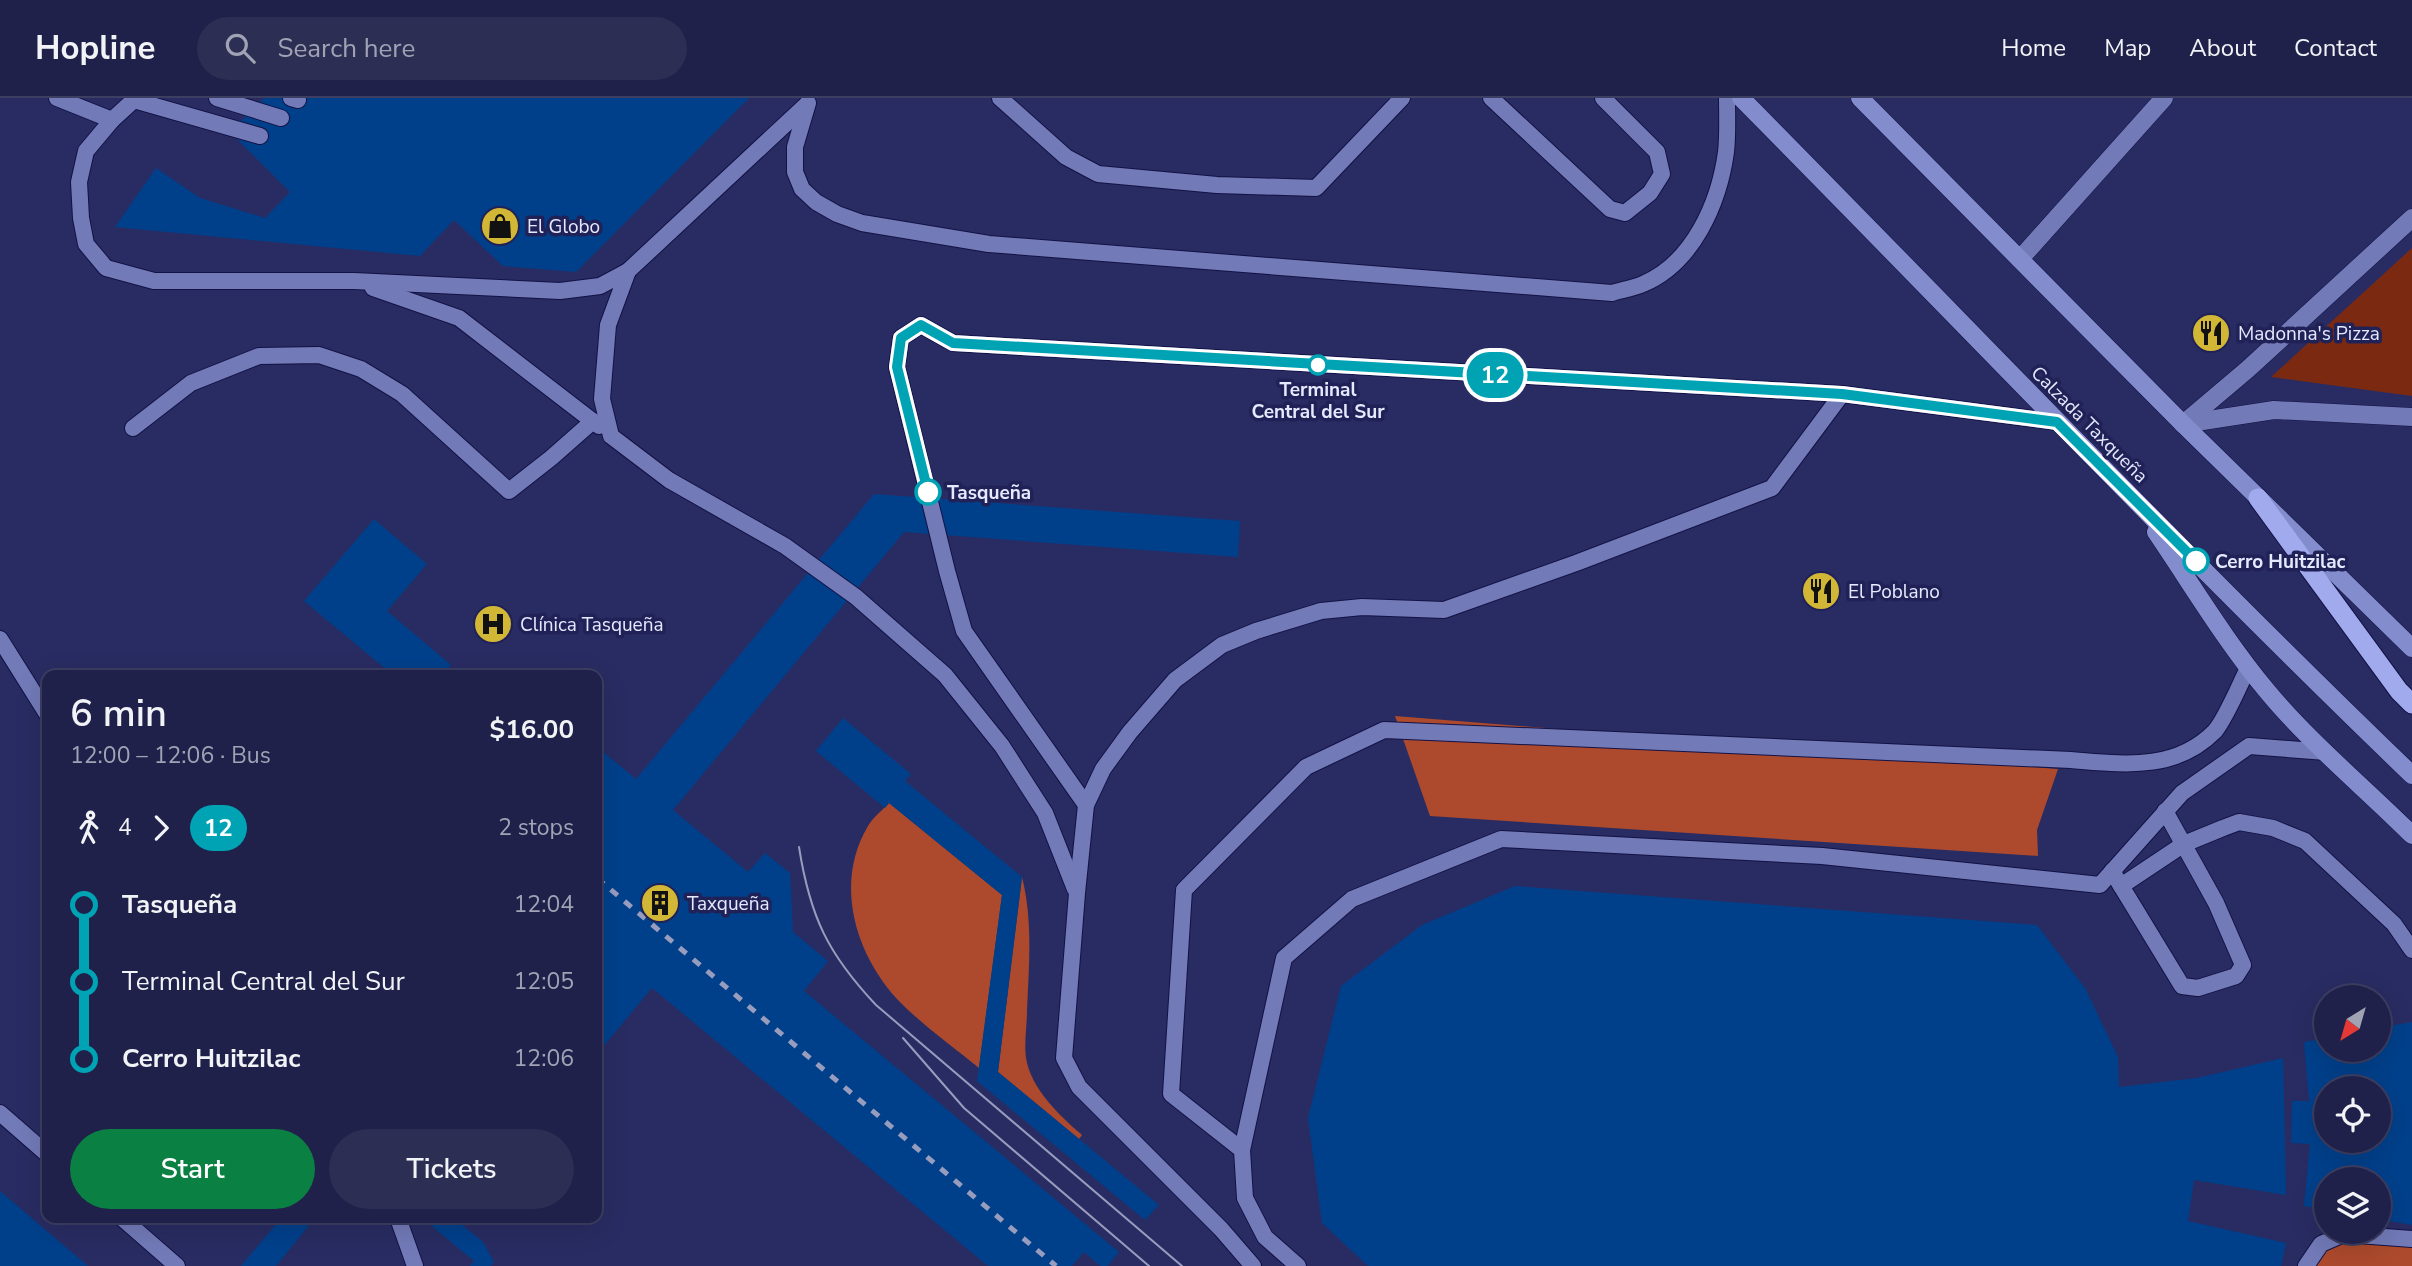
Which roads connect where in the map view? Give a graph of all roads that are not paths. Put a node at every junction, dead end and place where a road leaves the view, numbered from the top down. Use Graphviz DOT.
graph roads {
  1 [pos="57,98"];
  2 [pos="217,98"];
  3 [pos="1000,98"];
  4 [pos="1402,98"];
  5 [pos="1491,98"];
  6 [pos="1603,98"];
  7 [pos="1727,98"];
  8 [pos="1741,98"];
  9 [pos="1860,98"];
  10 [pos="2164,98"];
  11 [pos="135,99"];
  12 [pos="811,100"];
  13 [pos="281,118"];
  14 [pos="112,120"];
  15 [pos="260,136"];
  16 [pos="2412,218"];
  17 [pos="2020,259"];
  18 [pos="628,271"];
  19 [pos="354,281"];
  20 [pos="1842,394"];
  21 [pos="2412,417"];
  22 [pos="593,421"];
  23 [pos="2057,422"];
  24 [pos="2183,424"];
  25 [pos="133,428"];
  26 [pos="611,436"];
  27 [pos="2132,497"];
  28 [pos="2258,498"];
  29 [pos="0,639"];
  30 [pos="2412,648"];
  31 [pos="2248,668"];
  32 [pos="2412,704"];
  33 [pos="42,706"];
  34 [pos="2326,752"];
  35 [pos="2412,775"];
  36 [pos="1086,805"];
  37 [pos="2165,811"];
  38 [pos="2412,835"];
  39 [pos="2184,844"];
  40 [pos="2112,871"];
  41 [pos="2121,886"];
  42 [pos="1077,893"];
  43 [pos="2412,950"];
  44 [pos="0,1113"];
  45 [pos="42,1150"];
  46 [pos="1242,1150"];
  47 [pos="127,1223"];
  48 [pos="400,1223"];
  49 [pos="2412,1240"];
  50 [pos="177,1266"];
  51 [pos="415,1266"];
  52 [pos="1253,1266"];
  53 [pos="1298,1266"];
  54 [pos="2306,1266"];
  1 -- 14 [label="lane"];
  2 -- 13 [label="lane"];
  3 -- 4 [label="lane"];
  5 -- 6 [label="lane"];
  7 -- 12 [label="lane"];
  8 -- 23 [label="main road, Calzada Taxqueña"];
  9 -- 17 [label="main road"];
  10 -- 17 [label="street"];
  11 -- 14 [label="lane"];
  11 -- 15 [label="lane"];
  12 -- 18 [label="lane"];
  14 -- 19 [label="lane"];
  16 -- 24 [label="street"];
  17 -- 24 [label="main road"];
  18 -- 19 [label="lane"];
  18 -- 26 [label="lane"];
  19 -- 22 [label="lane"];
  20 -- 23 [label="lane"];
  20 -- 36 [label="lane"];
  20 -- 36 [label="lane"];
  21 -- 24 [label="street"];
  22 -- 25 [label="lane"];
  22 -- 26 [label="lane"];
  23 -- 27 [label="main road, Calzada Taxqueña"];
  24 -- 28 [label="main road"];
  26 -- 42 [label="lane"];
  27 -- 31 [label="main road"];
  27 -- 35 [label="main road, Calzada Taxqueña"];
  28 -- 30 [label="main road"];
  28 -- 32 [label="highway"];
  29 -- 33 [label="lane"];
  31 -- 34 [label="main road"];
  31 -- 46 [label="lane"];
  34 -- 37 [label="lane"];
  34 -- 38 [label="main road"];
  36 -- 42 [label="lane"];
  37 -- 39 [label="lane"];
  37 -- 40 [label="lane"];
  39 -- 41 [label="lane"];
  39 -- 41 [label="lane"];
  39 -- 43 [label="lane"];
  40 -- 41 [label="lane"];
  40 -- 46 [label="lane"];
  42 -- 52 [label="lane"];
  44 -- 45 [label="lane"];
  46 -- 53 [label="lane"];
  47 -- 50 [label="lane"];
  48 -- 51 [label="lane"];
  49 -- 54 [label="lane"];
}
